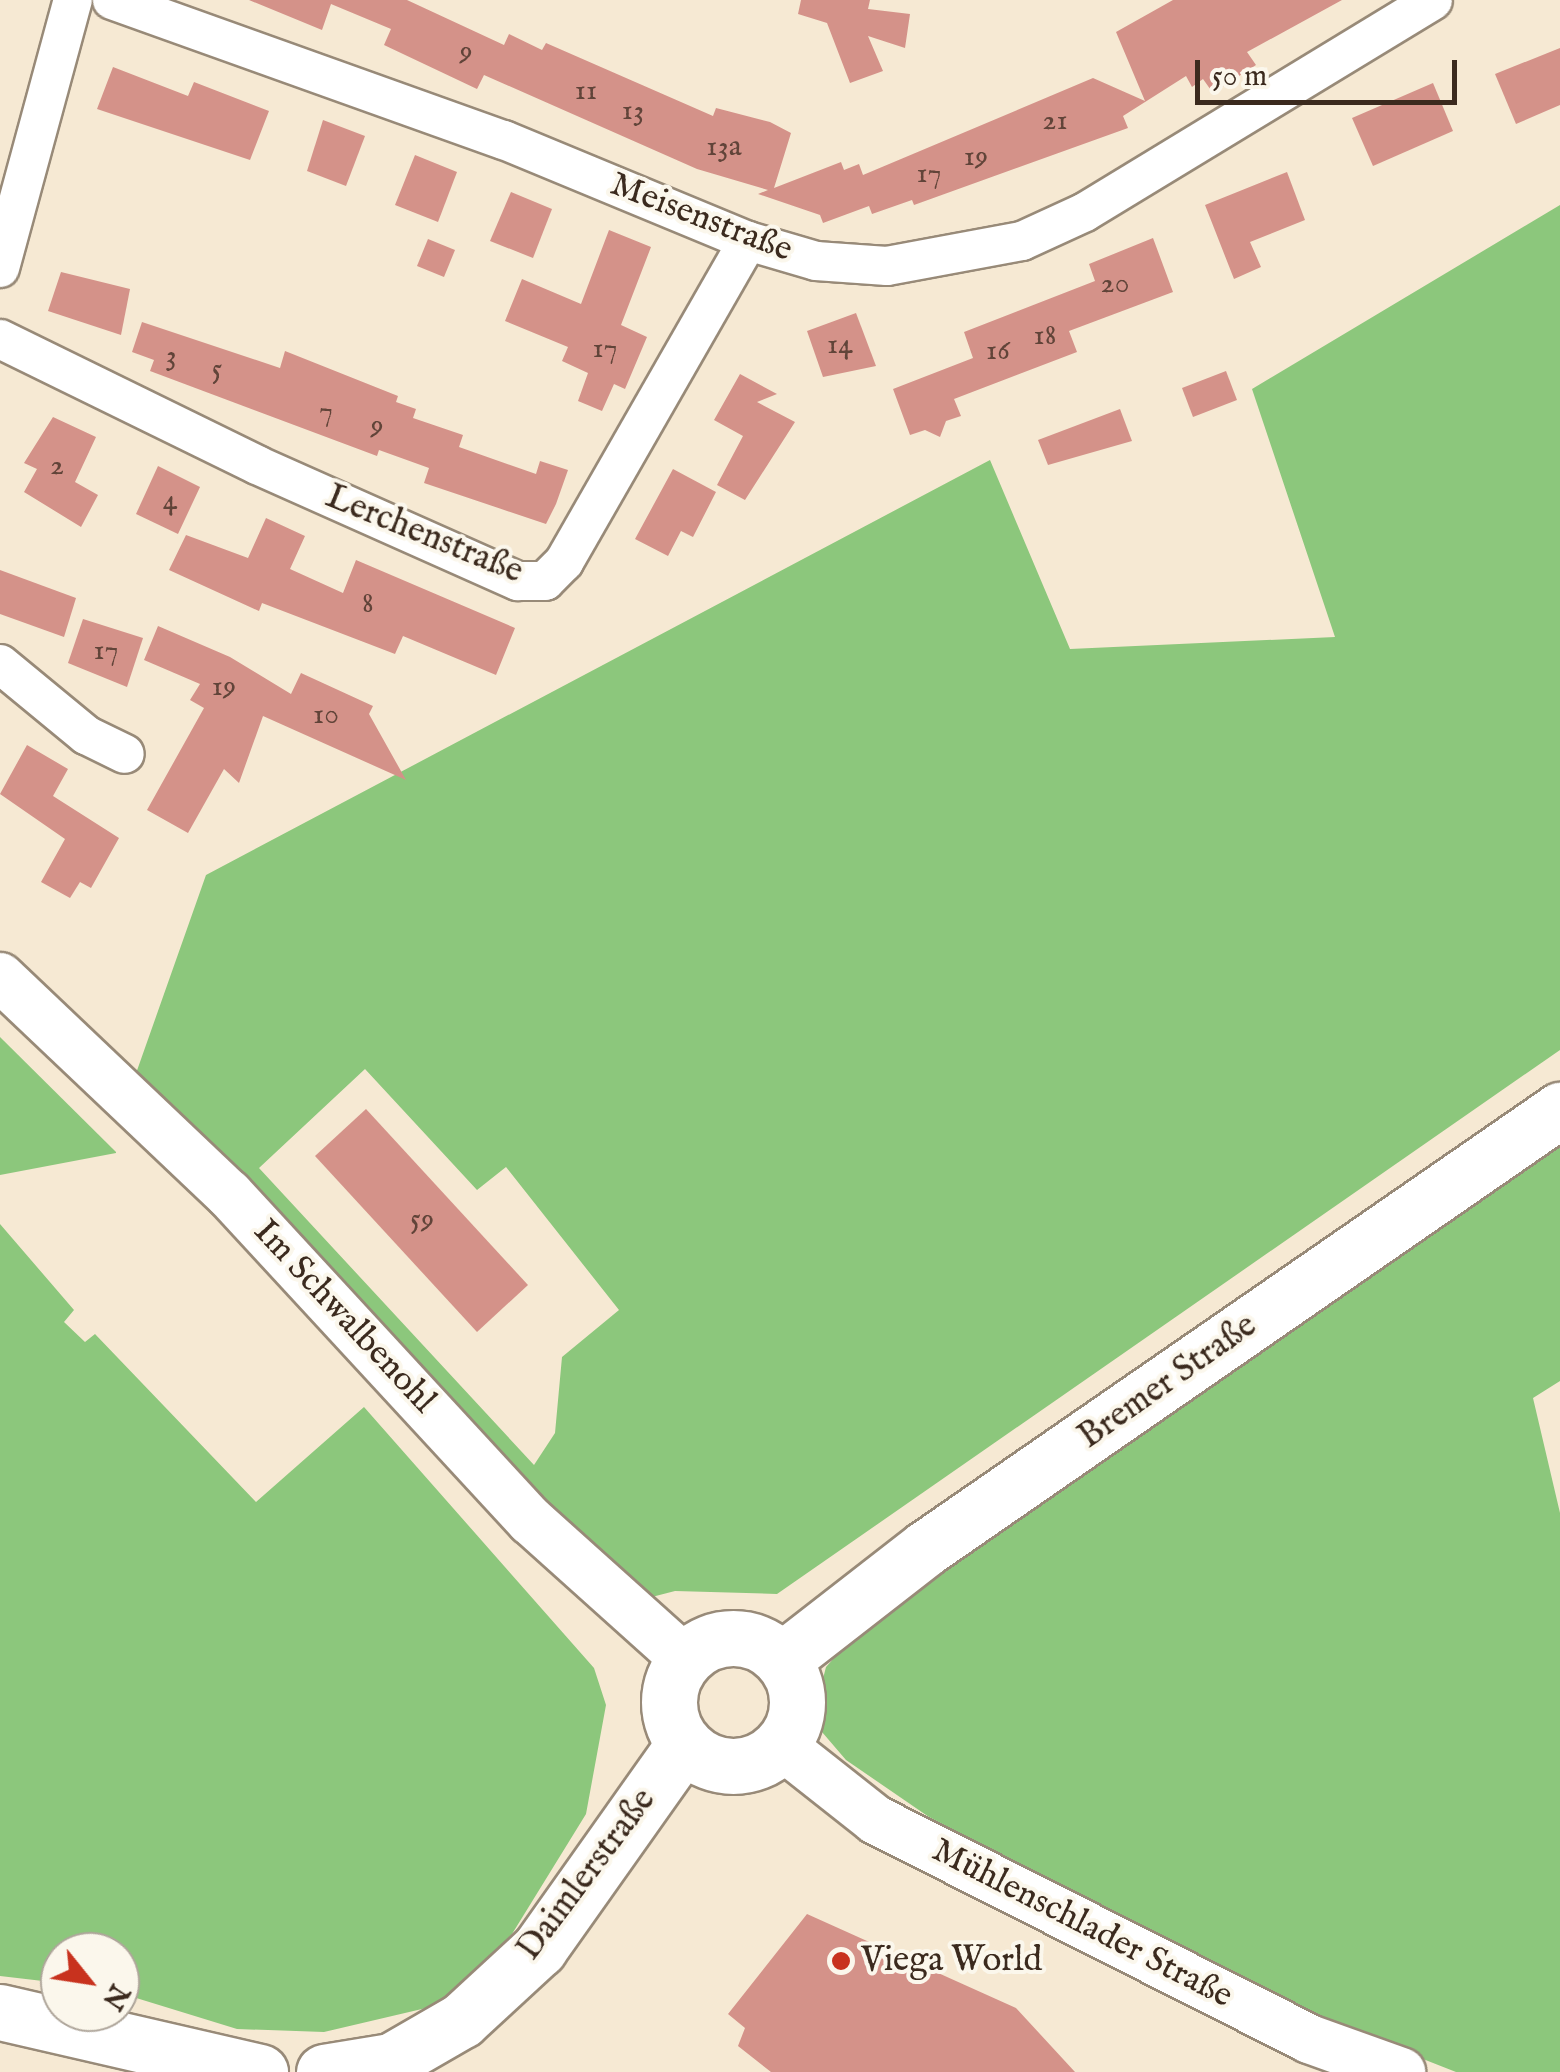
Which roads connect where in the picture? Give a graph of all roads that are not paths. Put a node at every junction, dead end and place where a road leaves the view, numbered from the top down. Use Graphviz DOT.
graph roads {
  1 [pos="72,0"];
  2 [pos="112,0"];
  3 [pos="1433,0"];
  4 [pos="748,241"];
  5 [pos="0,268"];
  6 [pos="0,338"];
  7 [pos="0,664"];
  8 [pos="125,754"];
  9 [pos="0,977"];
  10 [pos="1560,1110"];
  11 [pos="685,1659"];
  12 [pos="782,1660"];
  13 [pos="684,1744"];
  14 [pos="780,1746"];
  15 [pos="0,2012"];
  16 [pos="260,2072"];
  17 [pos="324,2072"];
  18 [pos="1401,2072"];
  1 -- 5 [label="street"];
  2 -- 4 [label="street, Meisenstraße"];
  3 -- 4 [label="street, Meisenstraße"];
  4 -- 6 [label="street, Lerchenstraße"];
  7 -- 8 [label="street"];
  9 -- 11 [label="street, Im Schwalbenohl"];
  10 -- 12 [label="main road, Bremer Straße"];
  11 -- 12 [label="main road"];
  11 -- 13 [label="main road"];
  12 -- 14 [label="main road"];
  13 -- 14 [label="main road"];
  13 -- 17 [label="main road, Daimlerstraße"];
  14 -- 18 [label="street, Mühlenschlader Straße"];
  15 -- 16 [label="main road"];
}
